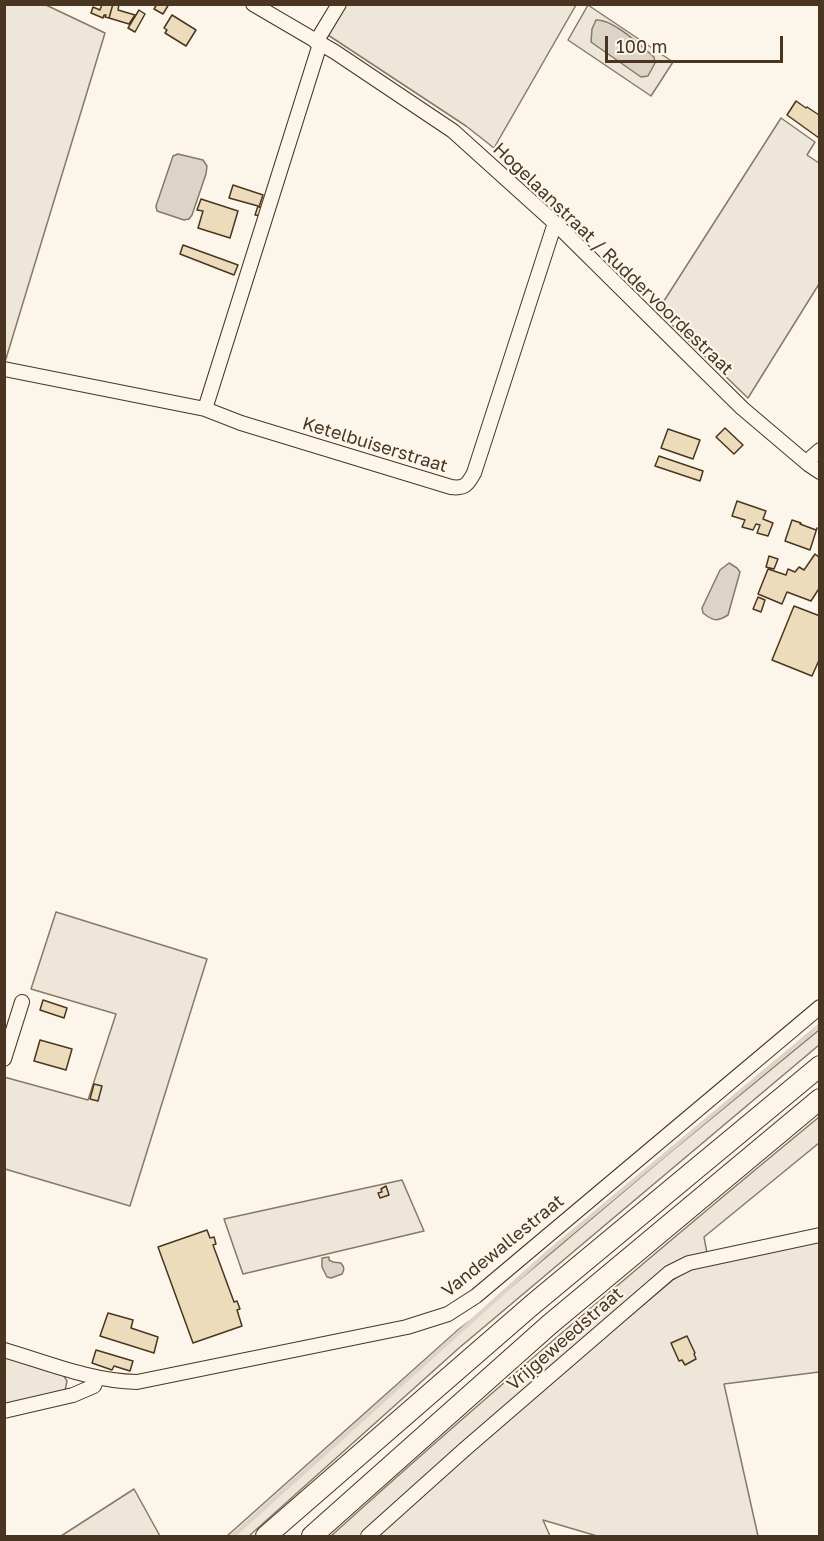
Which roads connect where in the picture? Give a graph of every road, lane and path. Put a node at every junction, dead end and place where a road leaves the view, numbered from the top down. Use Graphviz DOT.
graph roads {
  1 [pos="253,4"];
  2 [pos="339,4"];
  3 [pos="318,43"];
  4 [pos="555,223"];
  5 [pos="4,369"];
  6 [pos="205,410"];
  7 [pos="819,450"];
  8 [pos="814,468"];
  9 [pos="22,1002"];
  10 [pos="819,1007"];
  11 [pos="4,1059"];
  12 [pos="819,1066"];
  13 [pos="819,1099"];
  14 [pos="819,1235"];
  15 [pos="4,1350"];
  16 [pos="97,1378"];
  17 [pos="4,1411"];
  18 [pos="266,1536"];
  19 [pos="312,1536"];
  20 [pos="368,1536"];
  1 -- 3 [label="street, Hogelaanstraat / Ruddervoordestraat"];
  2 -- 3 [label="street"];
  3 -- 4 [label="street, Hogelaanstraat / Ruddervoordestraat"];
  3 -- 6 [label="street"];
  4 -- 6 [label="street, Ketelbuiserstraat"];
  4 -- 8 [label="street, Hogelaanstraat / Ruddervoordestraat"];
  5 -- 6 [label="street, Ketelbuiserstraat"];
  7 -- 8 [label="street"];
  9 -- 11 [label="street"];
  10 -- 16 [label="street, Vandewallestraat"];
  12 -- 18 [label="highway"];
  13 -- 19 [label="highway"];
  14 -- 20 [label="street, Vrijgeweedstraat"];
  15 -- 16 [label="street, Vandewallestraat"];
  16 -- 17 [label="street"];
}
